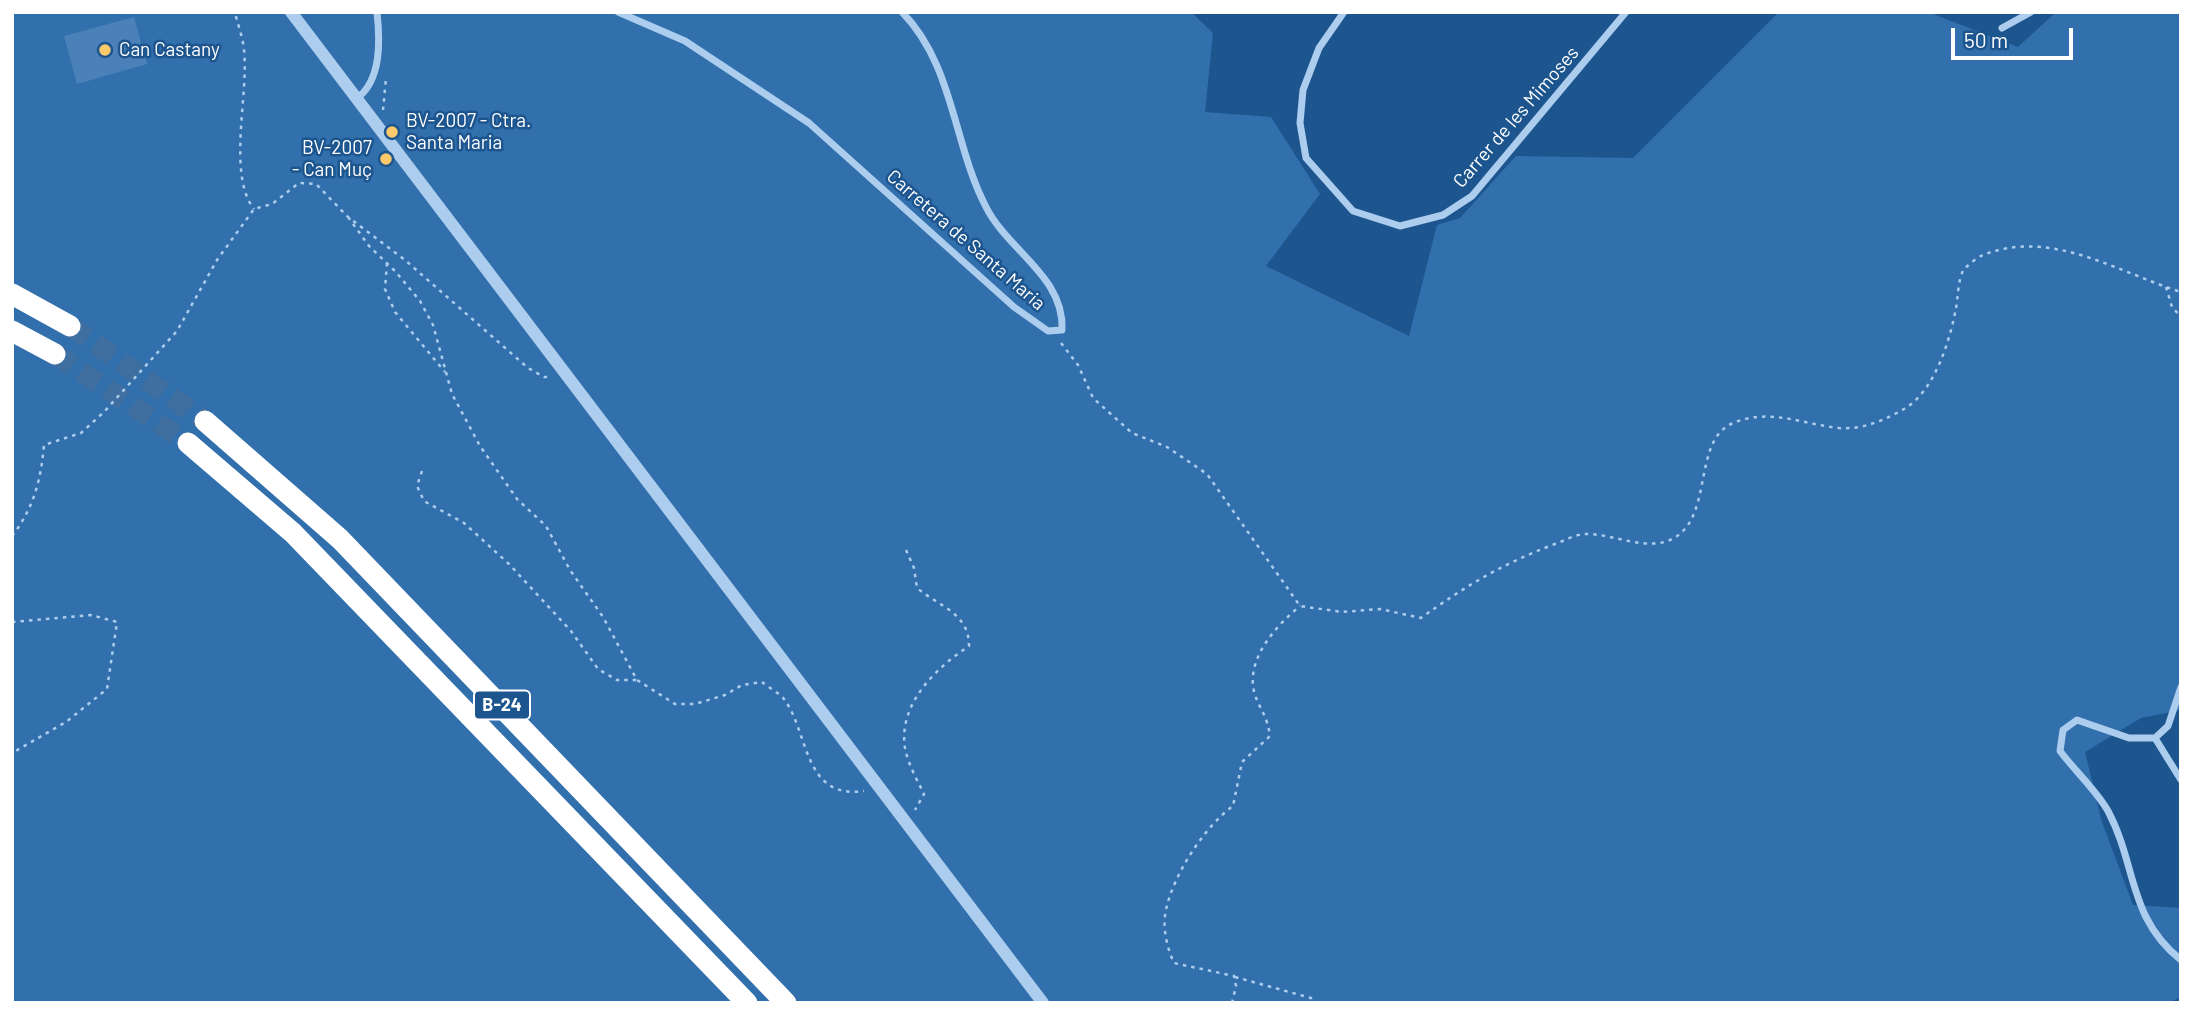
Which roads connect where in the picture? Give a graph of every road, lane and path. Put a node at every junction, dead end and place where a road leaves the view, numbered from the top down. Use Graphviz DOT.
graph roads {
  1 [pos="230,12"];
  2 [pos="291,12"];
  3 [pos="377,12"];
  4 [pos="618,12"];
  5 [pos="902,12"];
  6 [pos="1344,12"];
  7 [pos="1626,12"];
  8 [pos="2031,12"];
  9 [pos="2002,28"];
  10 [pos="356,99"];
  11 [pos="254,209"];
  12 [pos="348,217"];
  13 [pos="387,263"];
  14 [pos="2166,287"];
  15 [pos="2181,292"];
  16 [pos="12,294"];
  17 [pos="2181,317"];
  18 [pos="69,326"];
  19 [pos="12,331"];
  20 [pos="1053,332"];
  21 [pos="55,354"];
  22 [pos="445,373"];
  23 [pos="565,377"];
  24 [pos="205,421"];
  25 [pos="188,443"];
  26 [pos="422,471"];
  27 [pos="12,536"];
  28 [pos="906,550"];
  29 [pos="1300,606"];
  30 [pos="12,622"];
  31 [pos="637,680"];
  32 [pos="2181,687"];
  33 [pos="2155,738"];
  34 [pos="12,753"];
  35 [pos="2181,780"];
  36 [pos="881,789"];
  37 [pos="905,820"];
  38 [pos="2181,960"];
  39 [pos="1234,976"];
  40 [pos="747,1003"];
  41 [pos="786,1003"];
  42 [pos="1044,1003"];
  43 [pos="1232,1003"];
  44 [pos="1314,1003"];
  1 -- 11 [label="path"];
  2 -- 10 [label="street"];
  3 -- 10 [label="street"];
  4 -- 20 [label="street, Carretera de Santa Maria"];
  5 -- 20 [label="street, Carretera de Santa Maria"];
  6 -- 7 [label="street, Carrer de les Mimoses"];
  8 -- 9 [label="street"];
  10 -- 23 [label="street"];
  11 -- 12 [label="path"];
  11 -- 27 [label="path"];
  12 -- 13 [label="path"];
  12 -- 23 [label="path"];
  13 -- 22 [label="path"];
  13 -- 22 [label="path"];
  14 -- 15 [label="path"];
  14 -- 17 [label="path"];
  14 -- 29 [label="path"];
  16 -- 18 [label="highway"];
  19 -- 21 [label="highway"];
  20 -- 29 [label="path"];
  22 -- 31 [label="path"];
  23 -- 36 [label="street"];
  24 -- 41 [label="highway, B-24"];
  25 -- 40 [label="highway, B-24"];
  26 -- 31 [label="path"];
  28 -- 37 [label="path"];
  29 -- 39 [label="path"];
  30 -- 34 [label="path"];
  31 -- 36 [label="path"];
  32 -- 33 [label="street"];
  33 -- 35 [label="street"];
  33 -- 38 [label="street"];
  36 -- 37 [label="street"];
  37 -- 42 [label="street"];
  39 -- 43 [label="path"];
  39 -- 44 [label="path"];
}
